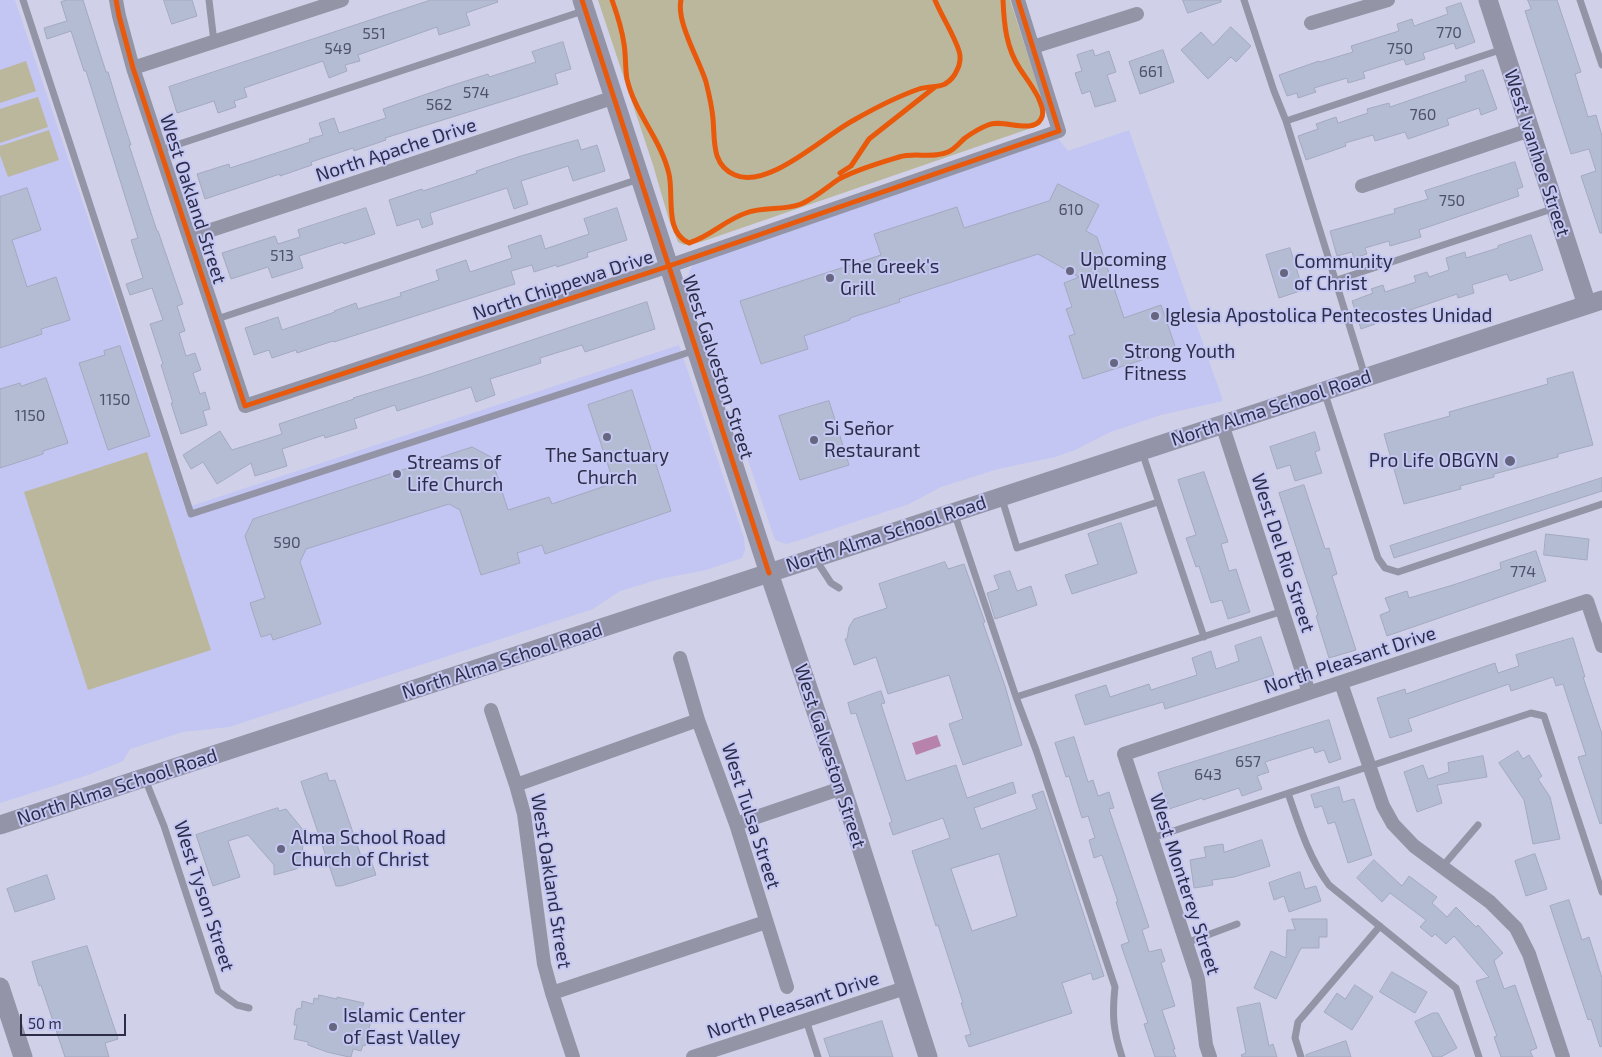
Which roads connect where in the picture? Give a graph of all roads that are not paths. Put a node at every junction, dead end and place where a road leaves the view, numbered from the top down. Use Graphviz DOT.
graph roads {
  1 [pos="23,0"];
  2 [pos="116,0"];
  3 [pos="208,0"];
  4 [pos="342,0"];
  5 [pos="1018,0"];
  6 [pos="1244,0"];
  7 [pos="1388,0"];
  8 [pos="1488,0"];
  9 [pos="1580,0"];
  10 [pos="583,5"];
  11 [pos="1137,14"];
  12 [pos="1311,23"];
  13 [pos="214,42"];
  14 [pos="1033,48"];
  15 [pos="1503,48"];
  16 [pos="1602,65"];
  17 [pos="134,68"];
  18 [pos="612,98"];
  19 [pos="1286,122"];
  20 [pos="1530,130"];
  21 [pos="161,150"];
  22 [pos="640,179"];
  23 [pos="1362,186"];
  24 [pos="1555,208"];
  25 [pos="190,237"];
  26 [pos="669,266"];
  27 [pos="1334,281"];
  28 [pos="1594,303"];
  29 [pos="217,319"];
  30 [pos="697,350"];
  31 [pos="1365,377"];
  32 [pos="1324,391"];
  33 [pos="245,406"];
  34 [pos="1222,424"];
  35 [pos="1141,450"];
  36 [pos="1001,496"];
  37 [pos="1158,502"];
  38 [pos="1602,504"];
  39 [pos="954,512"];
  40 [pos="814,558"];
  41 [pos="769,573"];
  42 [pos="839,588"];
  43 [pos="1282,611"];
  44 [pos="1204,637"];
  45 [pos="1602,646"];
  46 [pos="680,658"];
  47 [pos="1342,683"];
  48 [pos="1309,694"];
  49 [pos="1016,697"];
  50 [pos="491,710"];
  51 [pos="698,720"];
  52 [pos="1124,754"];
  53 [pos="1370,766"];
  54 [pos="145,778"];
  55 [pos="516,784"];
  56 [pos="842,788"];
  57 [pos="1288,793"];
  58 [pos="736,824"];
  59 [pos="0,825"];
  60 [pos="1478,825"];
  61 [pos="1152,838"];
  62 [pos="1442,867"];
  63 [pos="1602,892"];
  64 [pos="766,922"];
  65 [pos="1237,924"];
  66 [pos="1380,926"];
  67 [pos="1186,943"];
  68 [pos="0,987"];
  69 [pos="787,987"];
  70 [pos="905,988"];
  71 [pos="552,993"];
  72 [pos="249,1008"];
  73 [pos="806,1020"];
  74 [pos="701,1056"];
  75 [pos="23,1057"];
  76 [pos="574,1057"];
  77 [pos="818,1057"];
  78 [pos="928,1057"];
  79 [pos="1122,1057"];
  80 [pos="1210,1057"];
  81 [pos="1302,1057"];
  82 [pos="1479,1057"];
  83 [pos="1563,1057"];
  1 -- 30 [label="lane"];
  2 -- 17 [label="street, West Oakland Street"];
  3 -- 13 [label="lane"];
  4 -- 13 [label="street"];
  5 -- 14 [label="street"];
  6 -- 19 [label="lane"];
  7 -- 12 [label="street"];
  8 -- 15 [label="main road, West Ivanhoe Street"];
  9 -- 16 [label="lane"];
  10 -- 18 [label="main road, West Galveston Street"];
  10 -- 21 [label="lane"];
  11 -- 14 [label="street"];
  13 -- 17 [label="street"];
  14 -- 26 [label="street, North Chippewa Drive"];
  15 -- 19 [label="lane"];
  15 -- 20 [label="main road, West Ivanhoe Street"];
  17 -- 21 [label="street, West Oakland Street"];
  18 -- 22 [label="main road, West Galveston Street"];
  18 -- 25 [label="street, North Apache Drive"];
  19 -- 27 [label="lane"];
  20 -- 23 [label="street"];
  20 -- 24 [label="main road, West Ivanhoe Street"];
  21 -- 25 [label="street, West Oakland Street"];
  22 -- 26 [label="main road, West Galveston Street"];
  22 -- 29 [label="lane"];
  24 -- 27 [label="lane"];
  24 -- 28 [label="main road, West Ivanhoe Street"];
  25 -- 29 [label="street, West Oakland Street"];
  26 -- 30 [label="main road, West Galveston Street"];
  26 -- 33 [label="street, North Chippewa Drive"];
  27 -- 31 [label="lane"];
  28 -- 31 [label="main road, North Alma School Road"];
  29 -- 33 [label="street, West Oakland Street"];
  30 -- 41 [label="main road, West Galveston Street"];
  31 -- 32 [label="main road, North Alma School Road"];
  32 -- 34 [label="main road, North Alma School Road"];
  32 -- 38 [label="lane"];
  34 -- 35 [label="main road, North Alma School Road"];
  34 -- 43 [label="street, West Del Rio Street"];
  35 -- 36 [label="main road, North Alma School Road"];
  35 -- 37 [label="lane"];
  36 -- 37 [label="lane"];
  36 -- 39 [label="main road, North Alma School Road"];
  37 -- 44 [label="lane"];
  39 -- 40 [label="main road, North Alma School Road"];
  39 -- 49 [label="lane"];
  40 -- 41 [label="main road, North Alma School Road"];
  40 -- 42 [label="lane"];
  41 -- 54 [label="main road, North Alma School Road"];
  41 -- 56 [label="main road, West Galveston Street"];
  43 -- 44 [label="lane"];
  43 -- 48 [label="street, West Del Rio Street"];
  44 -- 49 [label="lane"];
  45 -- 47 [label="street, North Pleasant Drive"];
  46 -- 51 [label="street, West Tulsa Street"];
  47 -- 48 [label="street, North Pleasant Drive"];
  47 -- 53 [label="street"];
  48 -- 52 [label="street, North Pleasant Drive"];
  49 -- 79 [label="lane"];
  50 -- 55 [label="street, West Oakland Street"];
  51 -- 55 [label="street"];
  51 -- 58 [label="street, West Tulsa Street"];
  52 -- 61 [label="street, West Monterey Street"];
  53 -- 57 [label="lane"];
  53 -- 62 [label="street"];
  53 -- 63 [label="lane"];
  54 -- 59 [label="main road, North Alma School Road"];
  54 -- 72 [label="lane, West Tyson Street"];
  55 -- 71 [label="street, West Oakland Street"];
  56 -- 58 [label="street"];
  56 -- 70 [label="main road, West Galveston Street"];
  57 -- 61 [label="lane"];
  57 -- 66 [label="lane"];
  58 -- 64 [label="street, West Tulsa Street"];
  60 -- 62 [label="lane"];
  61 -- 67 [label="street, West Monterey Street"];
  62 -- 83 [label="street"];
  64 -- 69 [label="street, West Tulsa Street"];
  64 -- 71 [label="street"];
  65 -- 67 [label="lane"];
  66 -- 81 [label="lane"];
  66 -- 82 [label="lane"];
  67 -- 80 [label="street, West Monterey Street"];
  68 -- 75 [label="main road"];
  70 -- 73 [label="street, North Pleasant Drive"];
  70 -- 78 [label="main road, West Galveston Street"];
  71 -- 76 [label="street, West Oakland Street"];
  73 -- 74 [label="street, North Pleasant Drive"];
  73 -- 77 [label="lane"];
}
